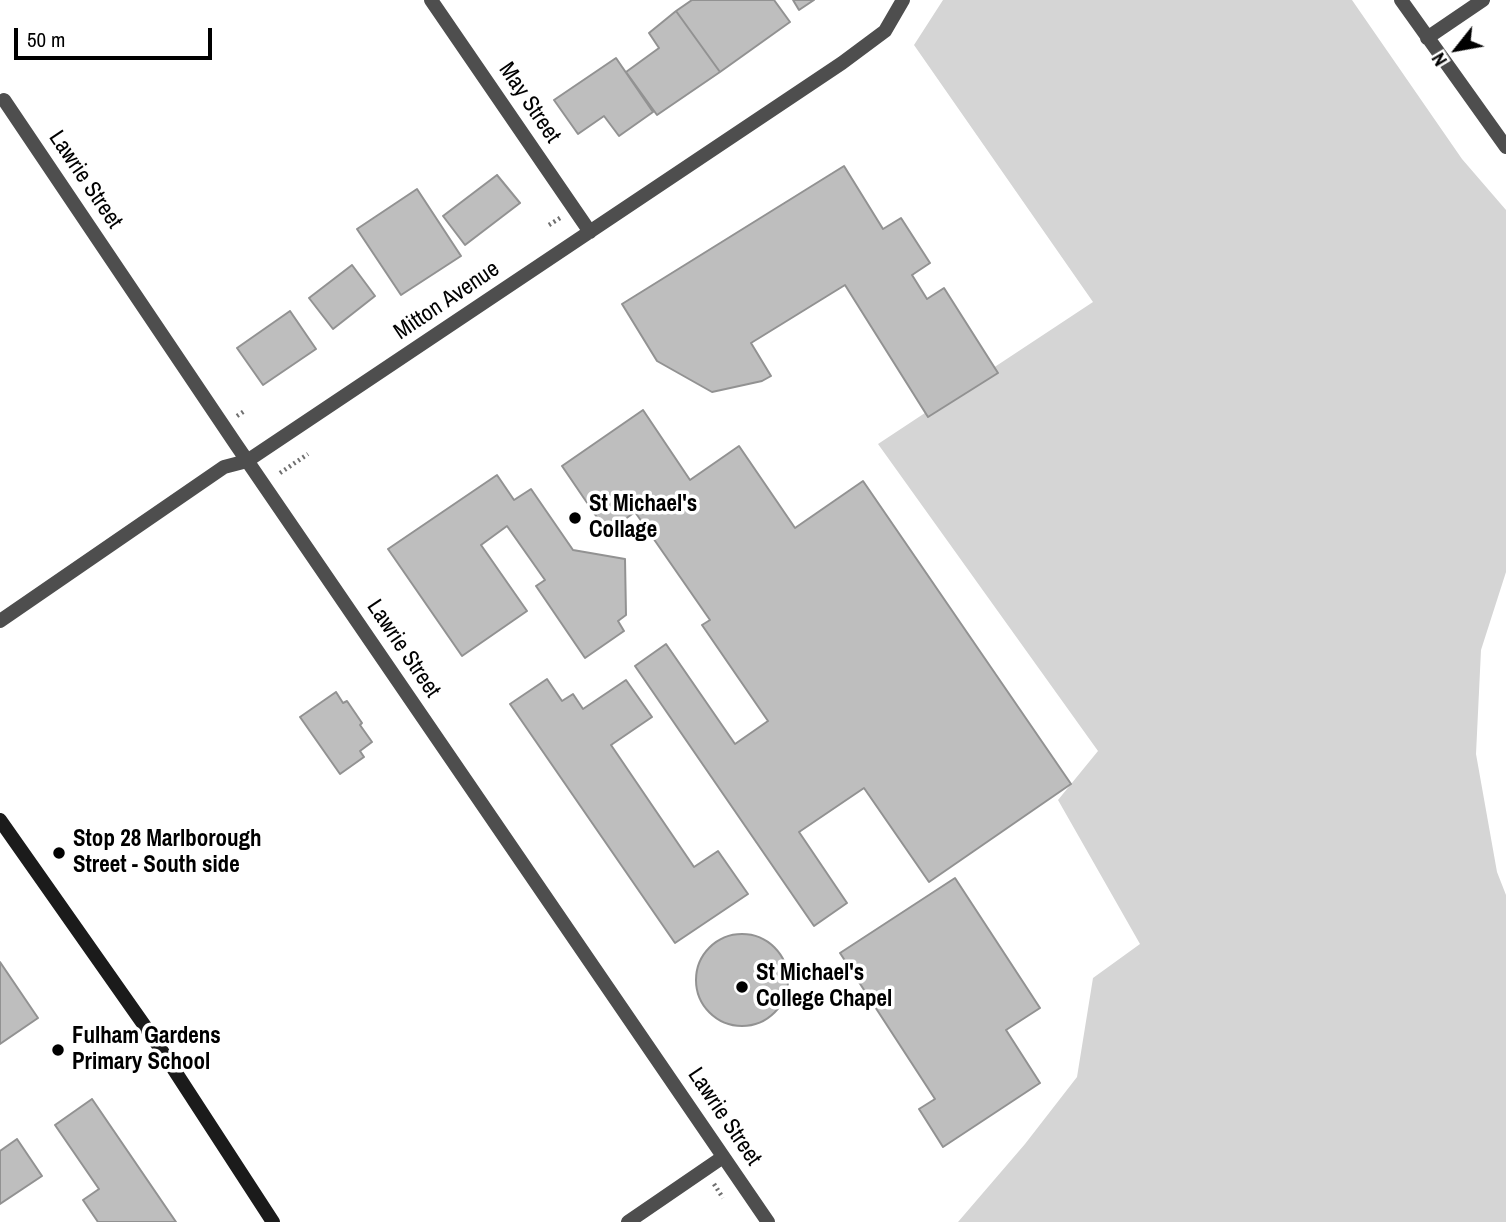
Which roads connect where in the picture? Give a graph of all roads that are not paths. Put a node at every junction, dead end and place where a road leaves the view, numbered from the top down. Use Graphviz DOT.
graph roads {
  1 [pos="431,0"];
  2 [pos="904,0"];
  3 [pos="1401,0"];
  4 [pos="1483,0"];
  5 [pos="1427,37"];
  6 [pos="4,100"];
  7 [pos="1506,147"];
  8 [pos="590,232"];
  9 [pos="247,461"];
  10 [pos="0,621"];
  11 [pos="0,820"];
  12 [pos="723,1157"];
  13 [pos="273,1222"];
  14 [pos="628,1222"];
  15 [pos="768,1222"];
  1 -- 8 [label="street, May Street"];
  2 -- 8 [label="street, Mitton Avenue"];
  3 -- 5 [label="street"];
  4 -- 5 [label="street"];
  5 -- 7 [label="street"];
  6 -- 9 [label="street, Lawrie Street"];
  8 -- 9 [label="street, Mitton Avenue"];
  9 -- 10 [label="street, Mitton Avenue"];
  9 -- 12 [label="street, Lawrie Street"];
  11 -- 13 [label="street"];
  12 -- 14 [label="street"];
  12 -- 15 [label="street, Lawrie Street"];
}
